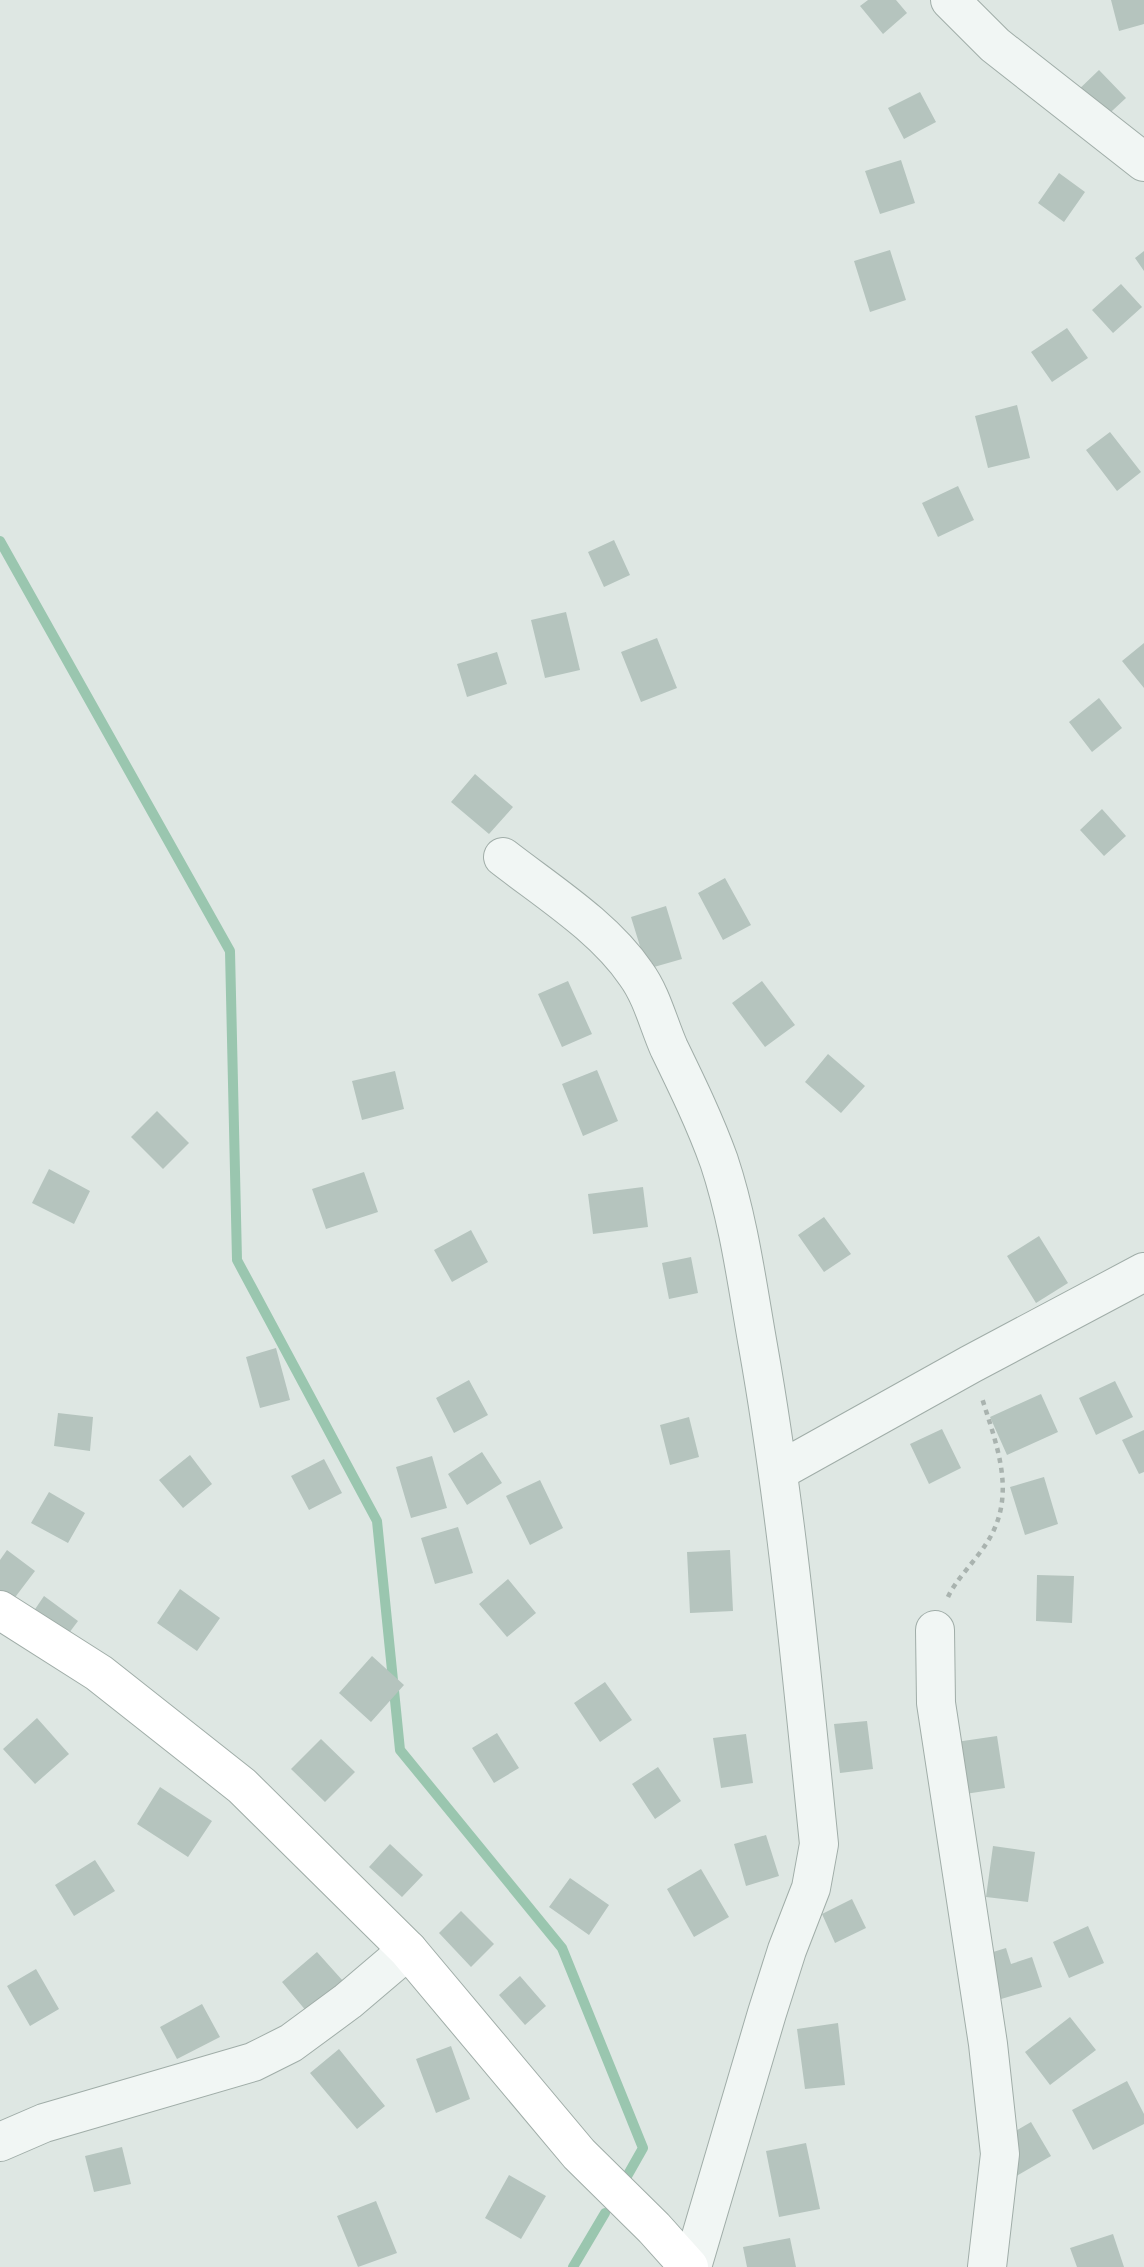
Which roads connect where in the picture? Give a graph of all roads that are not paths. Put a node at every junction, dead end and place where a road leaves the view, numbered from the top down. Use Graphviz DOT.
graph roads {
  1 [pos="950,0"];
  2 [pos="1144,162"];
  3 [pos="503,857"];
  4 [pos="1144,1272"];
  5 [pos="779,1471"];
  6 [pos="0,1610"];
  7 [pos="935,1630"];
  8 [pos="408,1950"];
  9 [pos="0,2142"];
  10 [pos="690,2267"];
  11 [pos="987,2267"];
  1 -- 2 [label="street"];
  3 -- 5 [label="street"];
  4 -- 5 [label="street"];
  5 -- 10 [label="street"];
  6 -- 8 [label="street"];
  7 -- 11 [label="street"];
  8 -- 9 [label="street"];
  8 -- 10 [label="street"];
}
